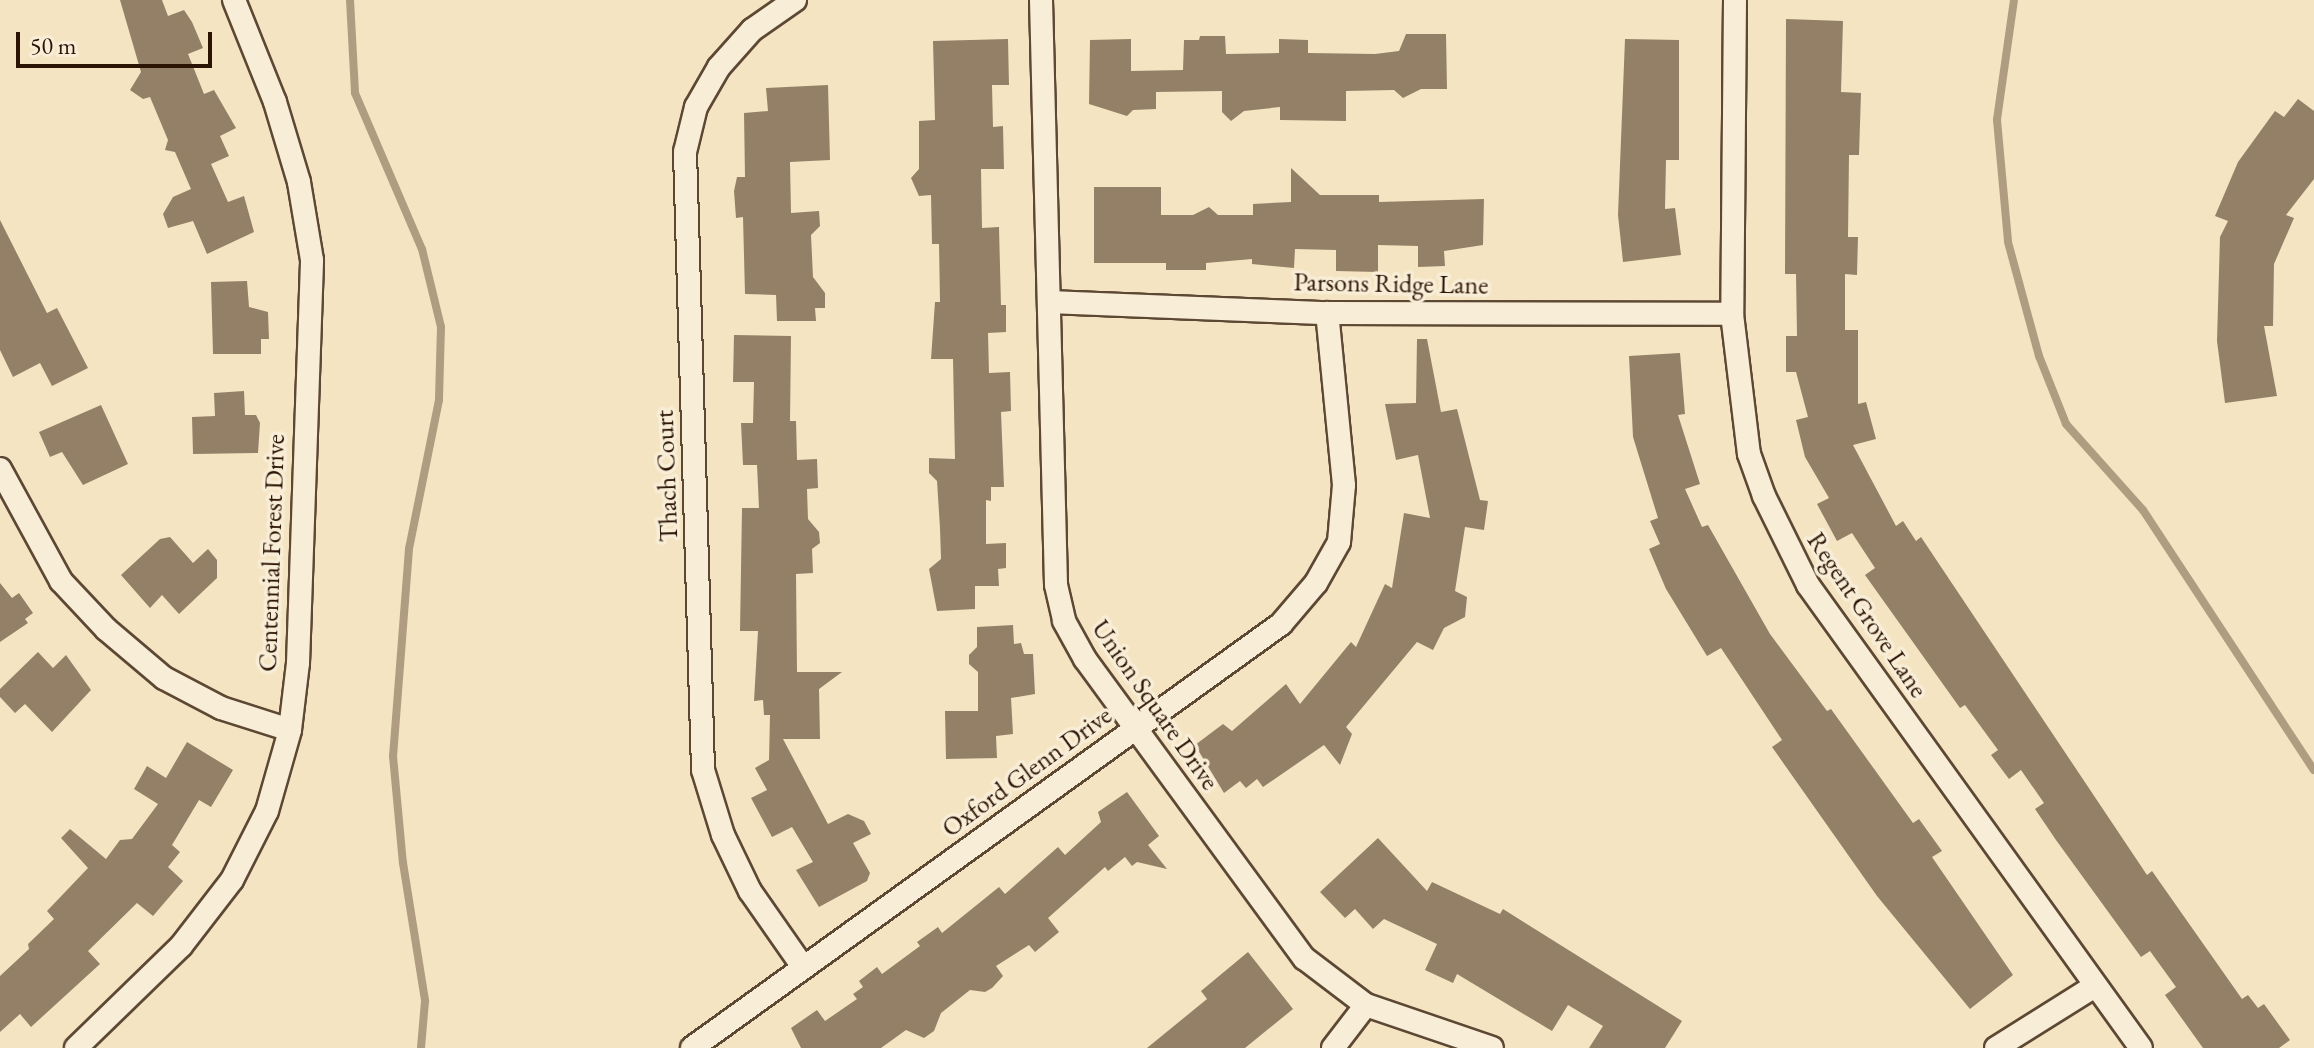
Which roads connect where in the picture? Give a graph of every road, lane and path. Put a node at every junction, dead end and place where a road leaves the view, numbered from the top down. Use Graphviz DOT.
graph roads {
  1 [pos="234,0"];
  2 [pos="795,0"];
  3 [pos="1041,0"];
  4 [pos="1735,0"];
  5 [pos="1049,302"];
  6 [pos="1327,313"];
  7 [pos="1732,314"];
  8 [pos="0,469"];
  9 [pos="1135,729"];
  10 [pos="290,730"];
  11 [pos="803,967"];
  12 [pos="2095,986"];
  13 [pos="1366,1005"];
  14 [pos="76,1048"];
  15 [pos="692,1048"];
  16 [pos="1333,1048"];
  17 [pos="1492,1048"];
  18 [pos="1996,1048"];
  19 [pos="2141,1048"];
  1 -- 10 [label="street, Centennial Forest Drive"];
  2 -- 11 [label="street, Thach Court"];
  3 -- 5 [label="street, Union Square Drive"];
  4 -- 7 [label="street, Regent Grove Lane"];
  5 -- 6 [label="street, Parsons Ridge Lane"];
  5 -- 9 [label="street, Union Square Drive"];
  6 -- 7 [label="street, Parsons Ridge Lane"];
  6 -- 9 [label="street, Oxford Glenn Drive"];
  7 -- 12 [label="street, Regent Grove Lane"];
  8 -- 10 [label="street"];
  9 -- 11 [label="street, Oxford Glenn Drive"];
  9 -- 13 [label="street, Union Square Drive"];
  10 -- 14 [label="street, Centennial Forest Drive"];
  11 -- 15 [label="street, Oxford Glenn Drive"];
  12 -- 18 [label="street"];
  12 -- 19 [label="street, Regent Grove Lane"];
  13 -- 16 [label="street"];
  13 -- 17 [label="street, Union Square Drive"];
}
